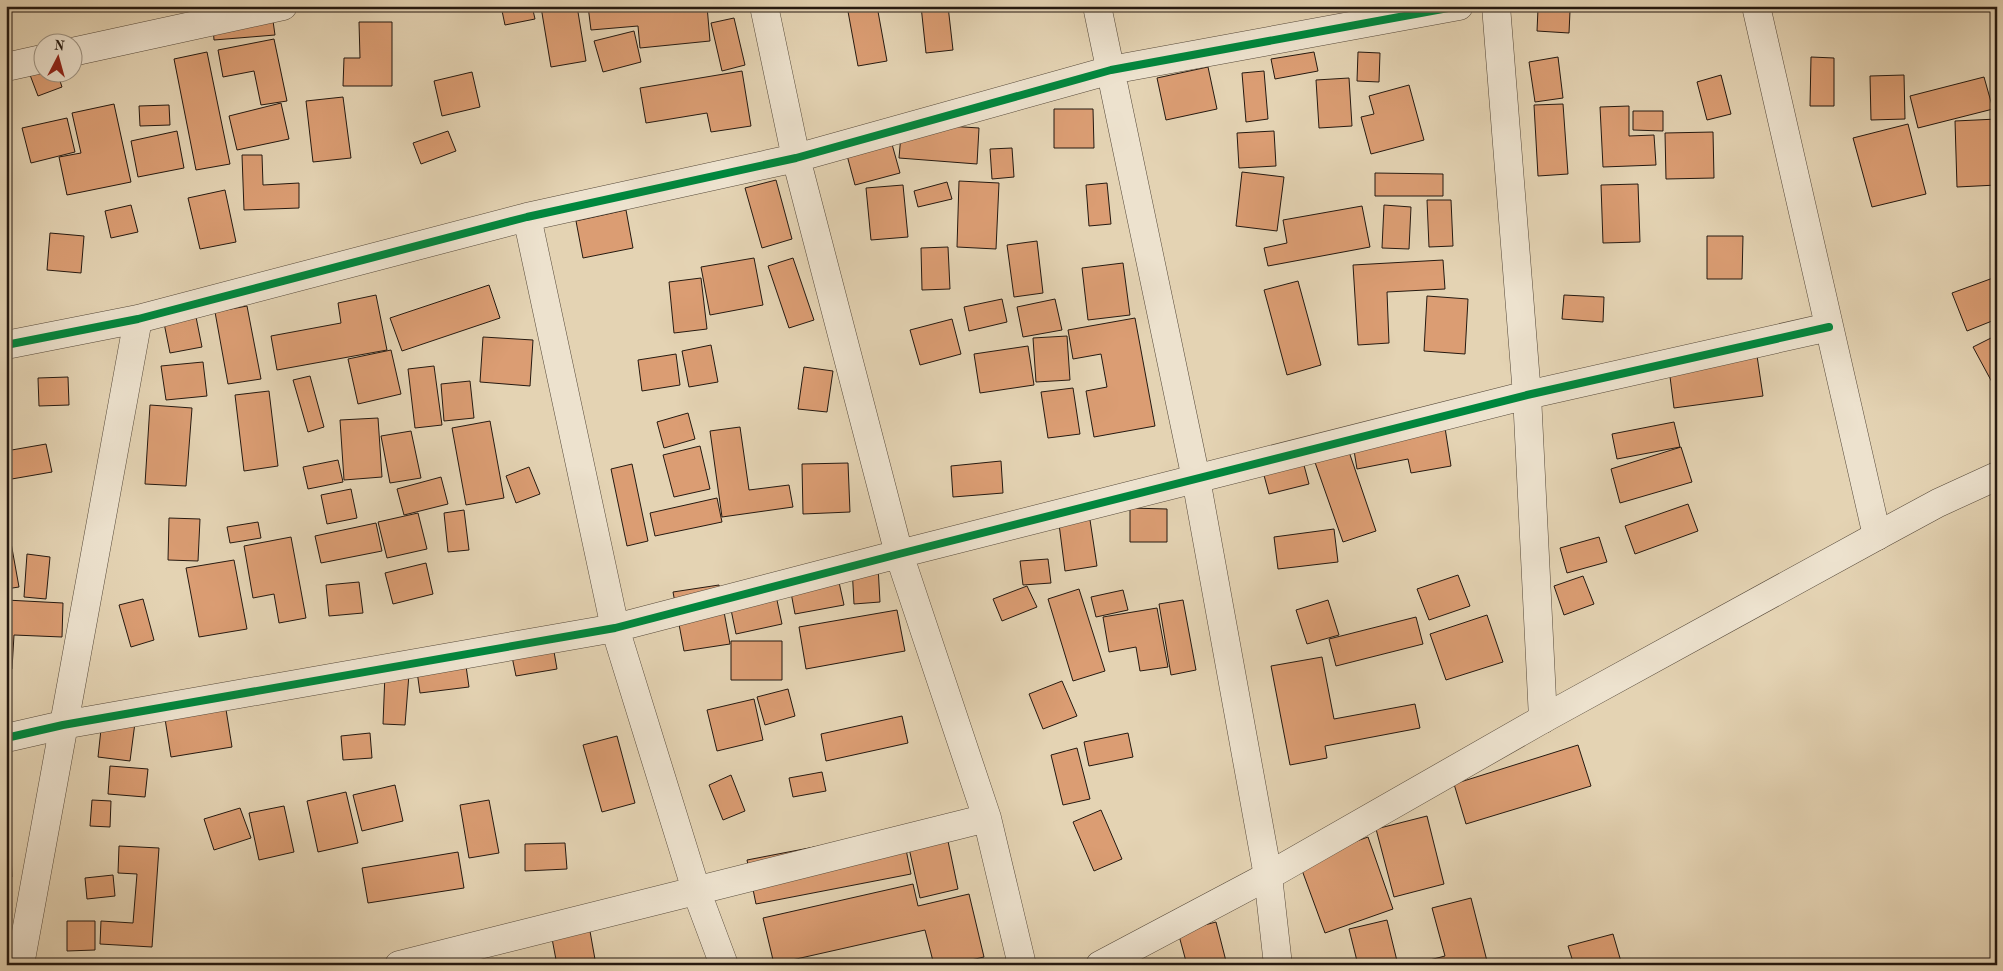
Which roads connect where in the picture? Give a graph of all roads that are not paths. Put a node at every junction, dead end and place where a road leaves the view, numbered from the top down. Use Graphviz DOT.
graph roads {
  1 [pos="283,6"];
  2 [pos="764,6"];
  3 [pos="1097,6"];
  4 [pos="1459,6"];
  5 [pos="1496,6"];
  6 [pos="1756,6"];
  7 [pos="82,50"];
  8 [pos="32,61"];
  9 [pos="6,67"];
  10 [pos="1110,70"];
  11 [pos="796,158"];
  12 [pos="528,217"];
  13 [pos="138,319"];
  14 [pos="1830,327"];
  15 [pos="6,345"];
  16 [pos="1527,395"];
  17 [pos="1997,476"];
  18 [pos="1196,479"];
  19 [pos="1877,536"];
  20 [pos="899,554"];
  21 [pos="615,628"];
  22 [pos="1543,718"];
  23 [pos="63,725"];
  24 [pos="6,738"];
  25 [pos="987,818"];
  26 [pos="1268,876"];
  27 [pos="696,890"];
  28 [pos="20,965"];
  29 [pos="399,965"];
  30 [pos="724,965"];
  31 [pos="1022,965"];
  32 [pos="1100,965"];
  33 [pos="1278,965"];
  1 -- 7 [label="street"];
  2 -- 11 [label="street"];
  3 -- 10 [label="street"];
  4 -- 10 [label="street"];
  5 -- 16 [label="street"];
  6 -- 14 [label="street"];
  8 -- 9 [label="street"];
  10 -- 11 [label="street"];
  10 -- 18 [label="street"];
  11 -- 12 [label="street"];
  11 -- 20 [label="street"];
  12 -- 13 [label="street"];
  12 -- 21 [label="street"];
  13 -- 15 [label="street"];
  13 -- 23 [label="street"];
  14 -- 16 [label="street"];
  14 -- 19 [label="street"];
  16 -- 18 [label="street"];
  16 -- 22 [label="street"];
  17 -- 19 [label="street"];
  18 -- 20 [label="street"];
  18 -- 26 [label="street"];
  19 -- 22 [label="street"];
  20 -- 21 [label="street"];
  20 -- 25 [label="street"];
  21 -- 23 [label="street"];
  21 -- 27 [label="street"];
  22 -- 26 [label="street"];
  23 -- 24 [label="street"];
  23 -- 28 [label="street"];
  25 -- 27 [label="street"];
  25 -- 31 [label="street"];
  26 -- 32 [label="street"];
  26 -- 33 [label="street"];
  27 -- 29 [label="street"];
  27 -- 30 [label="street"];
}
